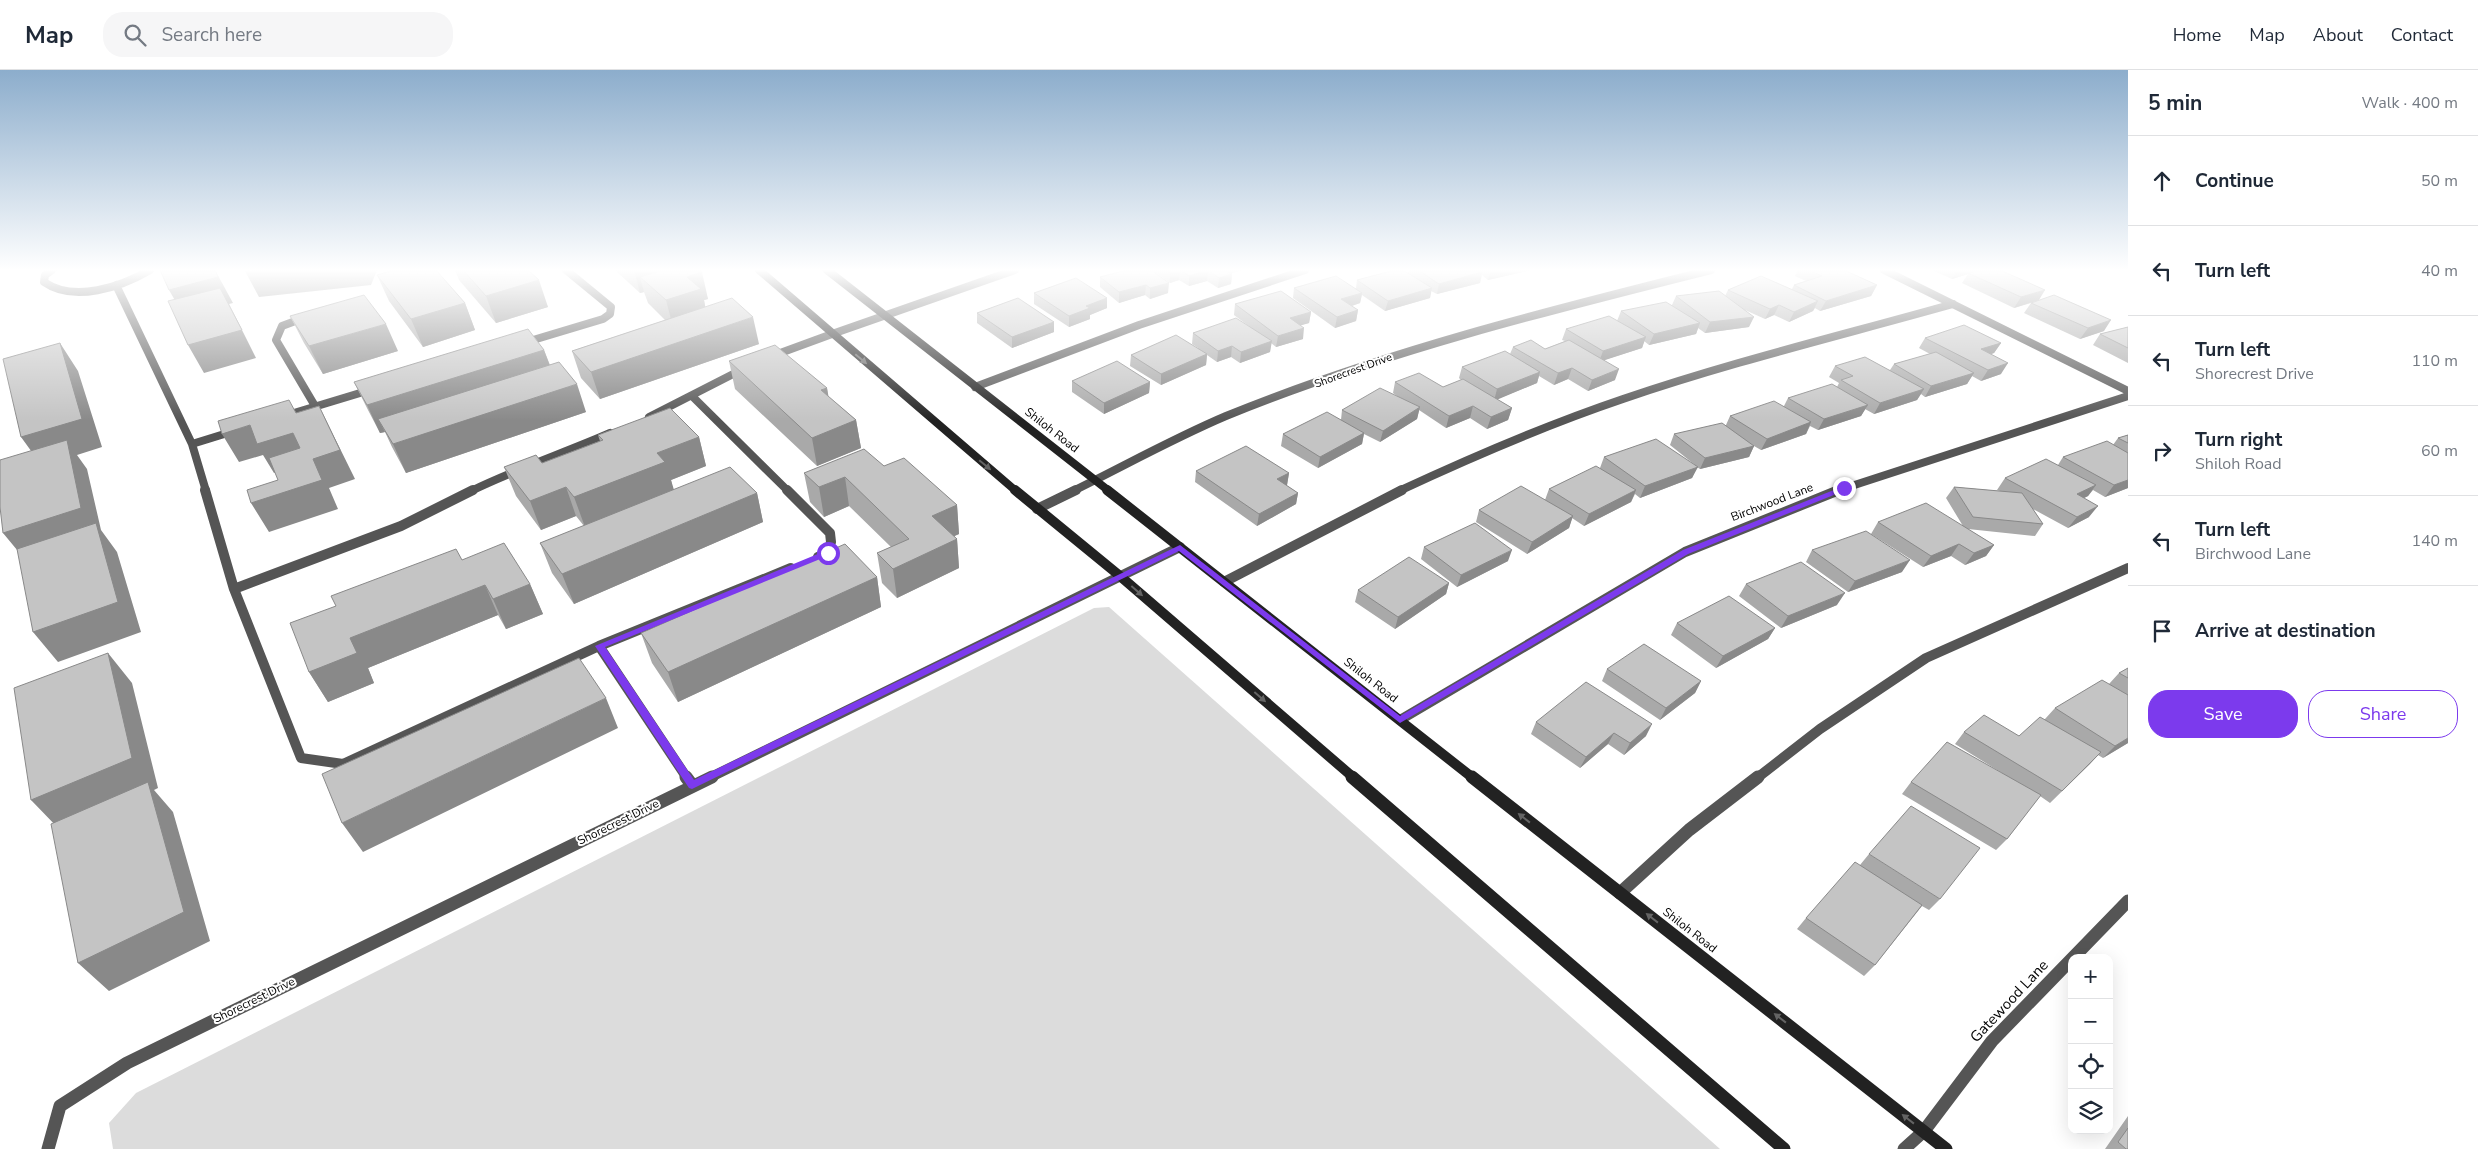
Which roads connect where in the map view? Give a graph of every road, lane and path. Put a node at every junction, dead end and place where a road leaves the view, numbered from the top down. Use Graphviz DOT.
graph roads {
  1 [pos="133,320"];
  2 [pos="298,320"];
  3 [pos="599,320"];
  4 [pos="816,320"];
  5 [pos="870,320"];
  6 [pos="892,320"];
  7 [pos="1147,320"];
  8 [pos="1508,320"];
  9 [pos="1892,320"];
  10 [pos="1986,320"];
  11 [pos="832,334"];
  12 [pos="510,348"];
  13 [pos="380,387"];
  14 [pos="975,387"];
  15 [pos="2128,391"];
  16 [pos="2128,396"];
  17 [pos="693,397"];
  18 [pos="315,406"];
  19 [pos="277,418"];
  20 [pos="636,423"];
  21 [pos="239,429"];
  22 [pos="618,430"];
  23 [pos="192,444"];
  24 [pos="1095,481"];
  25 [pos="1037,509"];
  26 [pos="1180,547"];
  27 [pos="2128,568"];
  28 [pos="1120,576"];
  29 [pos="1224,582"];
  30 [pos="234,589"];
  31 [pos="599,646"];
  32 [pos="1400,720"];
  33 [pos="692,786"];
  34 [pos="1620,893"];
  35 [pos="2128,901"];
  36 [pos="1924,1131"];
  37 [pos="48,1149"];
  38 [pos="1784,1149"];
  39 [pos="1904,1149"];
  40 [pos="1946,1149"];
  1 -- 23 [label="street"];
  2 -- 18 [label="street"];
  3 -- 12 [label="street"];
  4 -- 11 [label="main road"];
  5 -- 11 [label="street"];
  6 -- 14 [label="main road, Shiloh Road"];
  7 -- 14 [label="street"];
  8 -- 24 [label="street, Shorecrest Drive"];
  9 -- 29 [label="street"];
  10 -- 15 [label="street"];
  11 -- 17 [label="street"];
  11 -- 25 [label="main road, one-way"];
  13 -- 18 [label="street"];
  14 -- 24 [label="main road, Shiloh Road"];
  16 -- 32 [label="street, Birchwood Lane"];
  17 -- 20 [label="street"];
  17 -- 31 [label="street"];
  18 -- 19 [label="street"];
  21 -- 23 [label="street"];
  22 -- 30 [label="street"];
  23 -- 30 [label="street"];
  24 -- 25 [label="street, Shorecrest Drive"];
  24 -- 26 [label="main road, Shiloh Road"];
  25 -- 28 [label="main road"];
  26 -- 28 [label="street, Shorecrest Drive"];
  26 -- 29 [label="main road, Shiloh Road"];
  27 -- 34 [label="street"];
  28 -- 33 [label="street, Shorecrest Drive"];
  28 -- 38 [label="main road, one-way"];
  29 -- 32 [label="main road, Shiloh Road"];
  30 -- 31 [label="street"];
  31 -- 33 [label="street"];
  34 -- 32 [label="main road, Shiloh Road, one-way"];
  33 -- 37 [label="street, Shorecrest Drive"];
  36 -- 34 [label="main road, Shiloh Road, one-way"];
  35 -- 36 [label="street, Gatewood Lane"];
  36 -- 39 [label="street, Gatewood Lane"];
  36 -- 40 [label="main road, Shiloh Road"];
}
